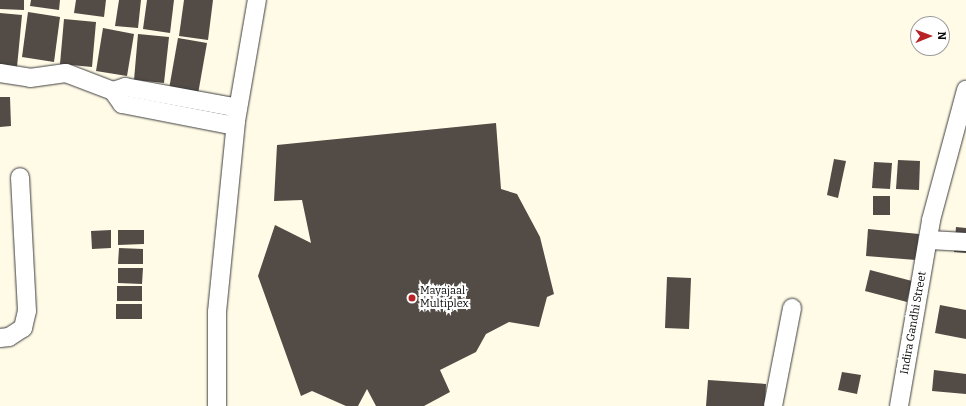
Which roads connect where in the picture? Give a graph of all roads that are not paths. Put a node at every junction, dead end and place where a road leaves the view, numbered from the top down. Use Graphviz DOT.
graph roads {
  1 [pos="257,0"];
  2 [pos="0,73"];
  3 [pos="966,90"];
  4 [pos="237,117"];
  5 [pos="20,177"];
  6 [pos="929,240"];
  7 [pos="966,242"];
  8 [pos="792,308"];
  9 [pos="0,338"];
  10 [pos="217,406"];
  11 [pos="774,406"];
  12 [pos="899,406"];
  1 -- 4 [label="street"];
  2 -- 4 [label="street"];
  3 -- 6 [label="street, Indira Gandhi Street"];
  4 -- 10 [label="street"];
  5 -- 9 [label="street"];
  6 -- 7 [label="street"];
  6 -- 12 [label="street, Indira Gandhi Street"];
  8 -- 11 [label="street"];
}
